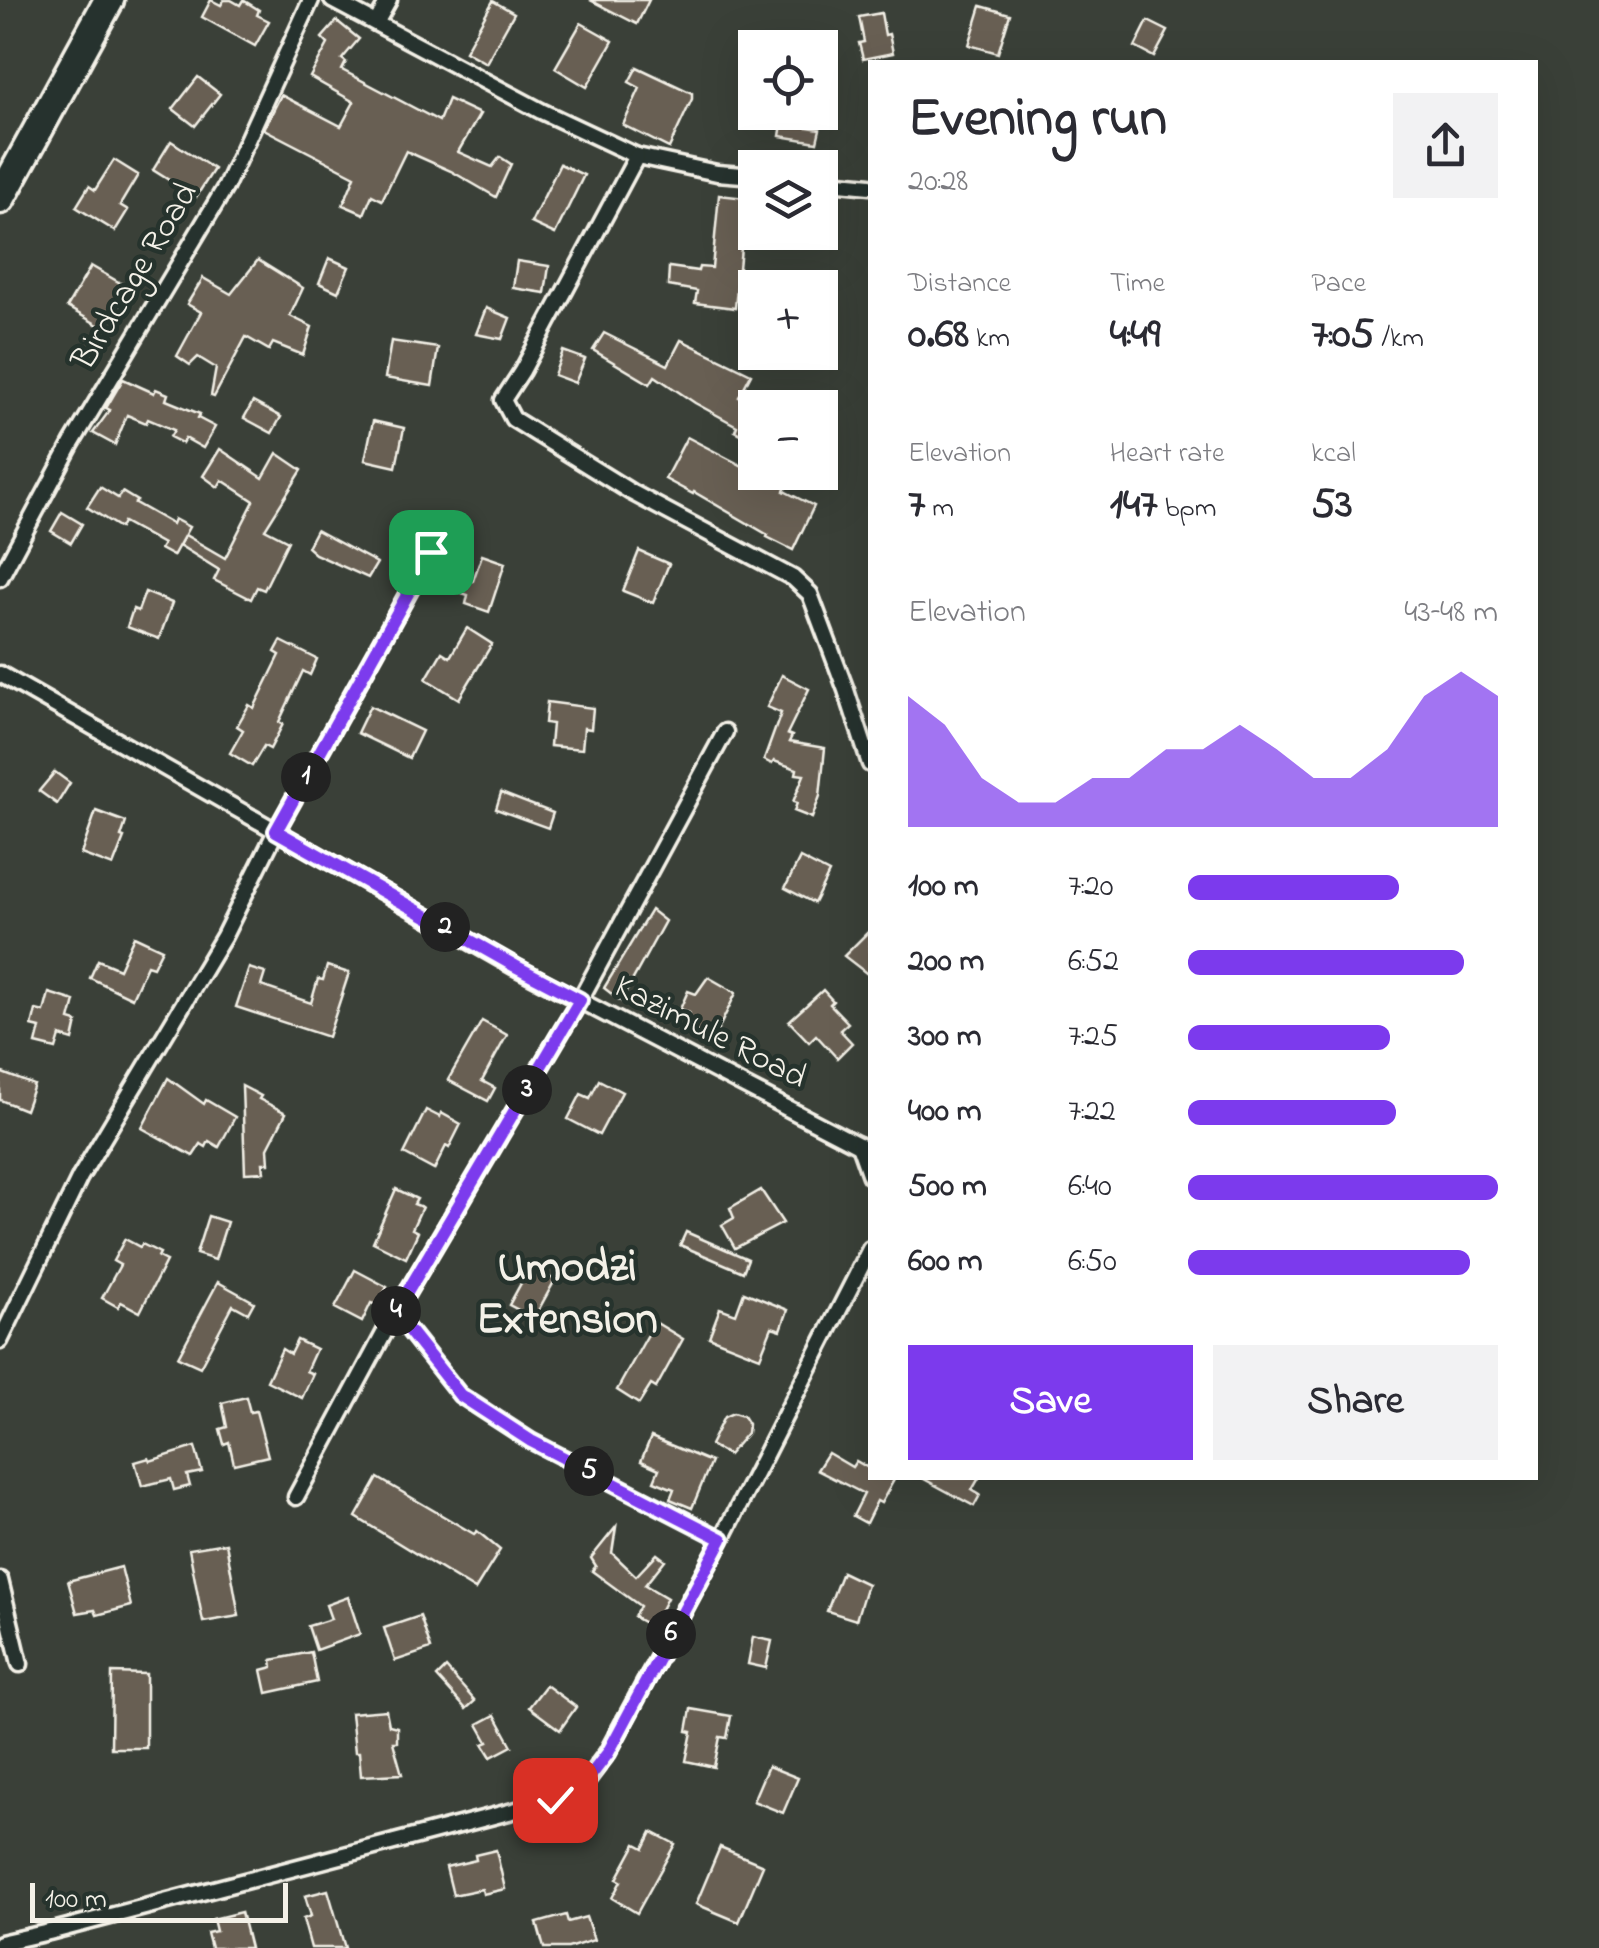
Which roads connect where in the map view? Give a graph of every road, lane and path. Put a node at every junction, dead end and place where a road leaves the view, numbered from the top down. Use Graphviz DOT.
graph roads {
  1 [pos="109,0"];
  2 [pos="311,0"];
  3 [pos="332,0"];
  4 [pos="389,0"];
  5 [pos="376,23"];
  6 [pos="637,156"];
  7 [pos="738,175"];
  8 [pos="838,183"];
  9 [pos="868,186"];
  10 [pos="0,198"];
  11 [pos="431,552"];
  12 [pos="0,578"];
  13 [pos="0,674"];
  14 [pos="725,732"];
  15 [pos="868,758"];
  16 [pos="276,831"];
  17 [pos="580,1000"];
  18 [pos="865,1148"];
  19 [pos="868,1253"];
  20 [pos="395,1313"];
  21 [pos="0,1341"];
  22 [pos="296,1497"];
  23 [pos="722,1539"];
  24 [pos="0,1580"];
  25 [pos="20,1664"];
  26 [pos="49,1932"];
  27 [pos="0,1943"];
  28 [pos="54,1948"];
  1 -- 10 [label="highway"];
  2 -- 12 [label="street, Birdcage Road"];
  3 -- 5 [label="street"];
  4 -- 5 [label="street"];
  5 -- 6 [label="street"];
  6 -- 7 [label="street"];
  6 -- 15 [label="street"];
  8 -- 9 [label="street"];
  11 -- 16 [label="street"];
  13 -- 16 [label="street, Kazimule Road"];
  14 -- 17 [label="street"];
  16 -- 17 [label="street, Kazimule Road"];
  16 -- 21 [label="street"];
  17 -- 18 [label="street, Kazimule Road"];
  17 -- 20 [label="street"];
  19 -- 23 [label="street"];
  20 -- 22 [label="street"];
  20 -- 23 [label="path"];
  23 -- 26 [label="street"];
  24 -- 25 [label="street"];
  26 -- 27 [label="street"];
  26 -- 28 [label="street"];
}
